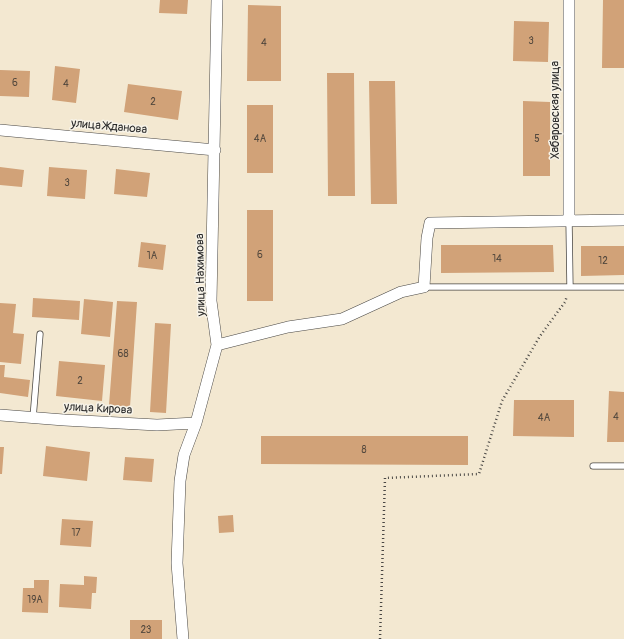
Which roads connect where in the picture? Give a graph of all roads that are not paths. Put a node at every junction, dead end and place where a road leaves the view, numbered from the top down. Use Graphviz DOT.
graph roads {
  1 [pos="217,0"];
  2 [pos="568,0"];
  3 [pos="0,130"];
  4 [pos="215,150"];
  5 [pos="624,220"];
  6 [pos="570,221"];
  7 [pos="424,287"];
  8 [pos="570,287"];
  9 [pos="624,288"];
  10 [pos="40,334"];
  11 [pos="218,345"];
  12 [pos="0,415"];
  13 [pos="33,418"];
  14 [pos="196,423"];
  15 [pos="593,466"];
  16 [pos="624,466"];
  17 [pos="183,639"];
  1 -- 4 [label="street, улица Нахимова"];
  2 -- 6 [label="street, Хабаровская улица"];
  3 -- 4 [label="street, улица Жданова"];
  4 -- 11 [label="street, улица Нахимова"];
  5 -- 6 [label="street"];
  6 -- 7 [label="street"];
  6 -- 8 [label="lane"];
  7 -- 8 [label="lane"];
  7 -- 11 [label="street"];
  8 -- 9 [label="lane"];
  10 -- 13 [label="lane"];
  11 -- 14 [label="street, улица Нахимова"];
  12 -- 13 [label="street, улица Кирова"];
  13 -- 14 [label="street, улица Кирова"];
  14 -- 17 [label="street, улица Нахимова"];
  15 -- 16 [label="lane"];
}
